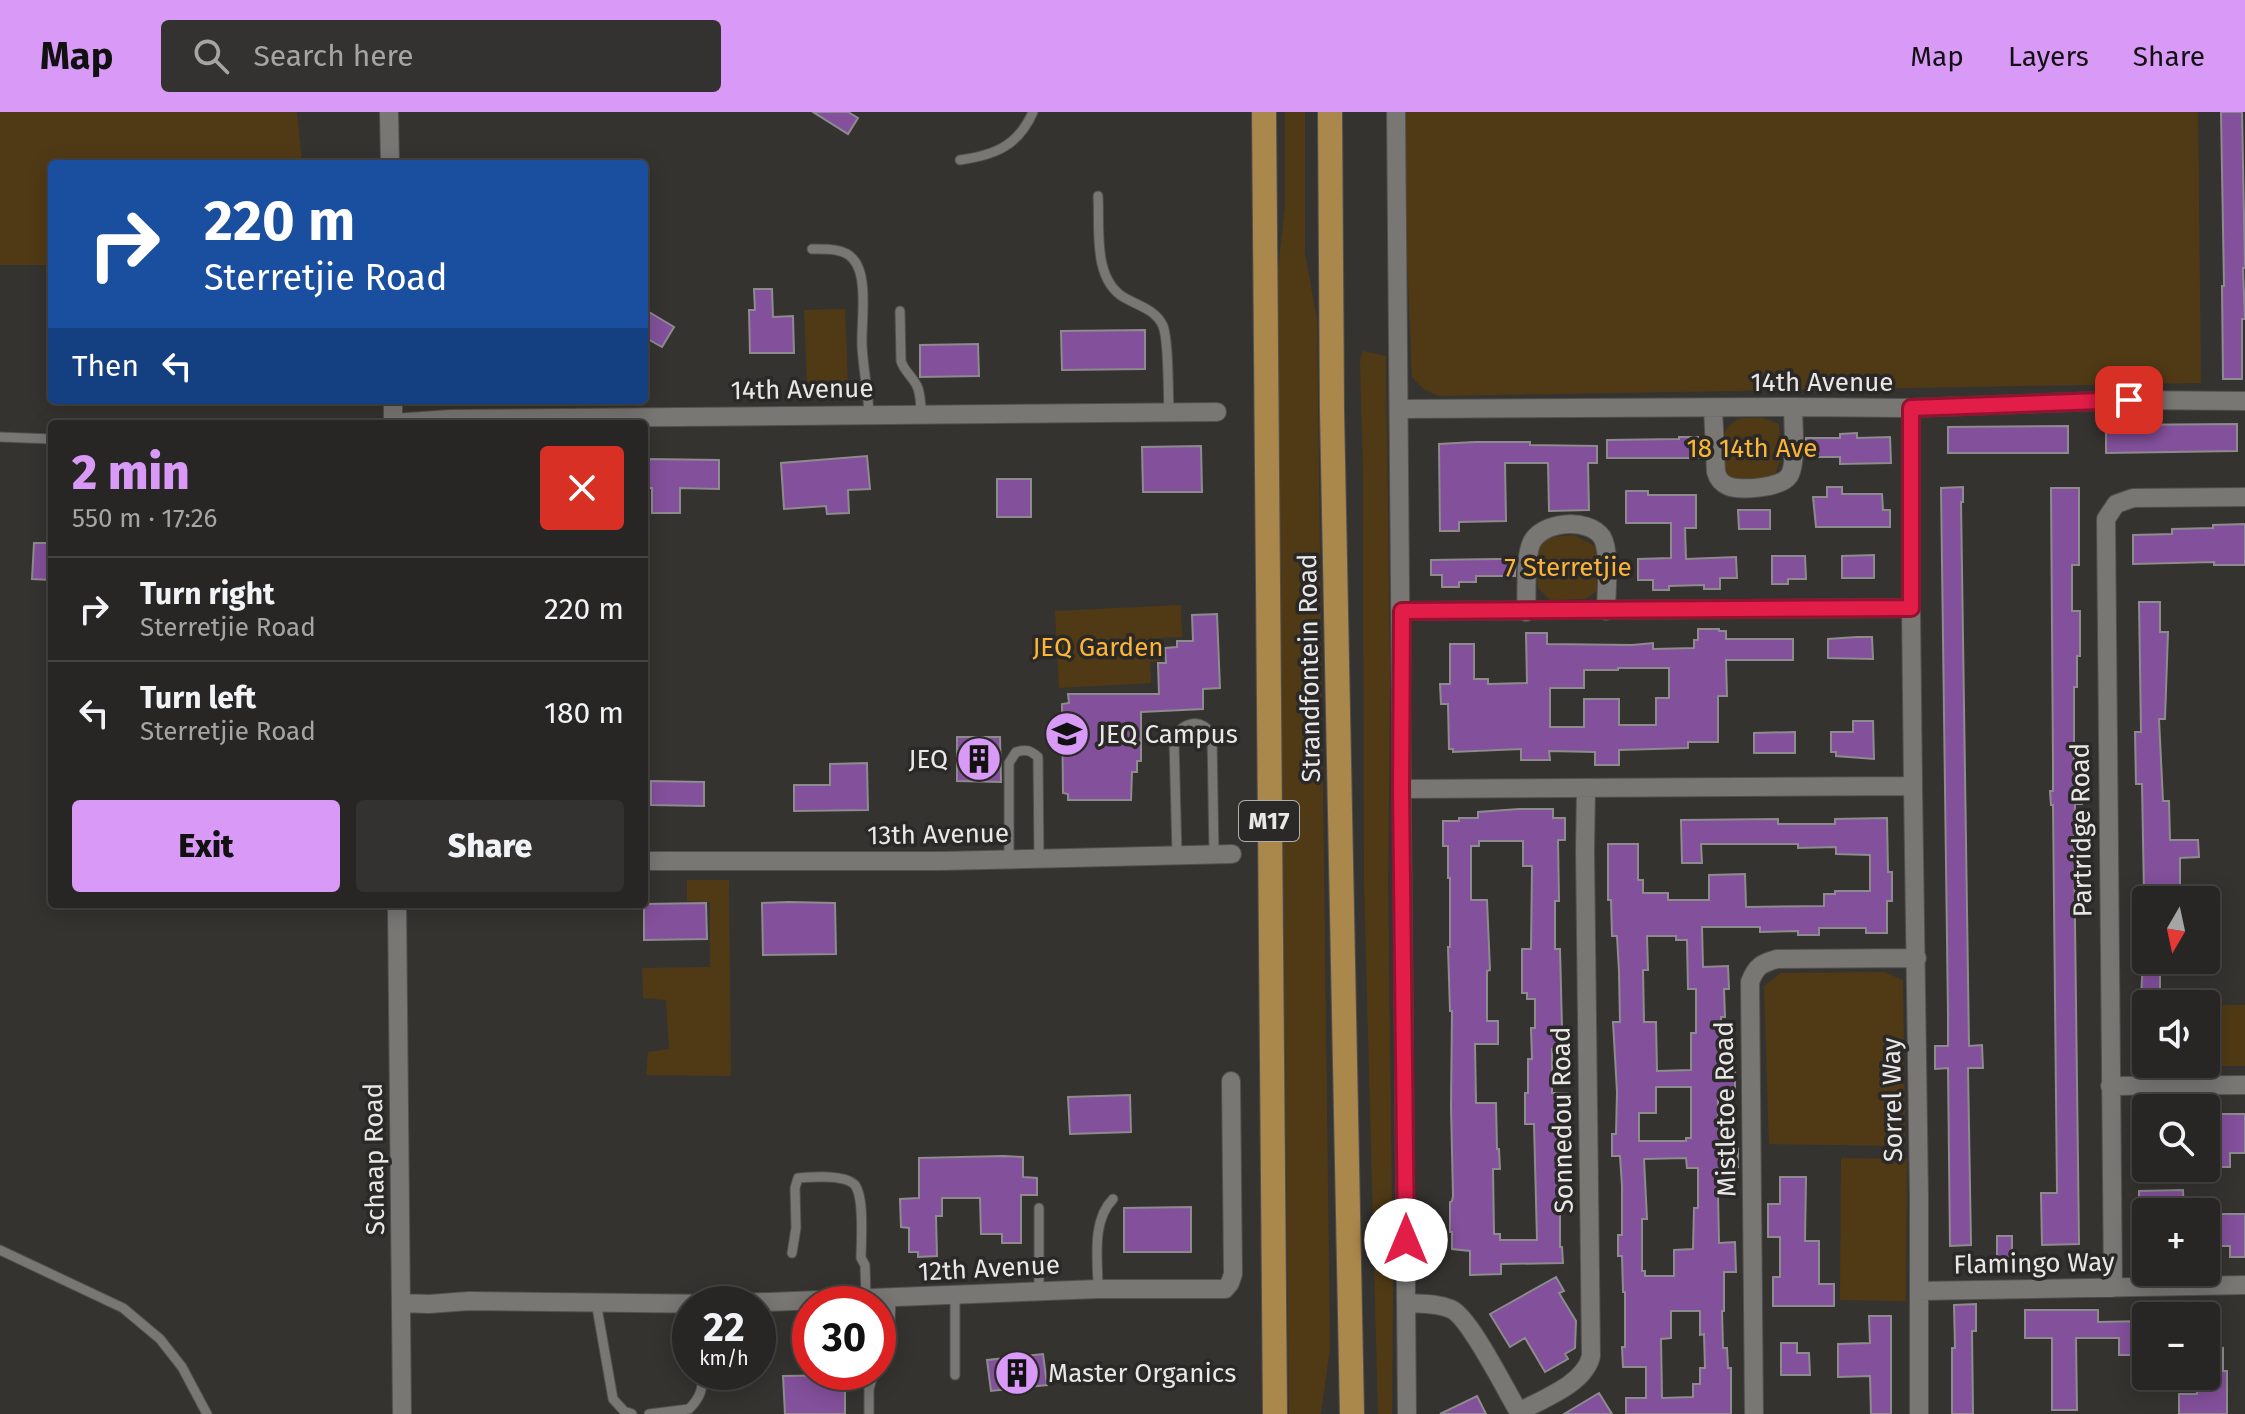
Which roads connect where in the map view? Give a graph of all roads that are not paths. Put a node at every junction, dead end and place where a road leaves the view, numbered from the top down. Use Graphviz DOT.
graph roads {
  1 [pos="389,112"];
  2 [pos="1033,112"];
  3 [pos="1264,112"];
  4 [pos="1330,112"];
  5 [pos="1396,112"];
  6 [pos="390,160"];
  7 [pos="960,160"];
  8 [pos="1098,196"];
  9 [pos="812,249"];
  10 [pos="900,311"];
  11 [pos="2245,401"];
  12 [pos="1793,407"];
  13 [pos="1713,408"];
  14 [pos="1911,408"];
  15 [pos="1399,409"];
  16 [pos="1169,412"];
  17 [pos="1217,412"];
  18 [pos="869,414"];
  19 [pos="922,414"];
  20 [pos="439,420"];
  21 [pos="0,437"];
  22 [pos="48,439"];
  23 [pos="2245,497"];
  24 [pos="1911,608"];
  25 [pos="1402,611"];
  26 [pos="1606,611"];
  27 [pos="1526,612"];
  28 [pos="1913,786"];
  29 [pos="1586,788"];
  30 [pos="1401,789"];
  31 [pos="1223,854"];
  32 [pos="1177,855"];
  33 [pos="1039,858"];
  34 [pos="1009,859"];
  35 [pos="648,861"];
  36 [pos="397,908"];
  37 [pos="1917,958"];
  38 [pos="1231,1081"];
  39 [pos="2245,1085"];
  40 [pos="2110,1086"];
  41 [pos="1113,1199"];
  42 [pos="1039,1208"];
  43 [pos="0,1250"];
  44 [pos="792,1253"];
  45 [pos="2245,1285"];
  46 [pos="866,1286"];
  47 [pos="2113,1288"];
  48 [pos="1098,1289"];
  49 [pos="1039,1291"];
  50 [pos="1919,1291"];
  51 [pos="955,1296"];
  52 [pos="896,1298"];
  53 [pos="596,1302"];
  54 [pos="401,1303"];
  55 [pos="1407,1303"];
  56 [pos="672,1304"];
  57 [pos="955,1375"];
  58 [pos="701,1390"];
  59 [pos="869,1390"];
  60 [pos="1519,1413"];
  61 [pos="207,1414"];
  62 [pos="402,1414"];
  63 [pos="632,1414"];
  64 [pos="649,1414"];
  65 [pos="869,1414"];
  66 [pos="1275,1414"];
  67 [pos="1352,1414"];
  68 [pos="1407,1414"];
  69 [pos="1754,1414"];
  70 [pos="1919,1414"];
  1 -- 6 [label="street"];
  2 -- 7 [label="lane"];
  3 -- 66 [label="main road, Strandfontein Road / M17"];
  4 -- 67 [label="main road, Strandfontein Road"];
  5 -- 15 [label="street"];
  8 -- 16 [label="lane"];
  9 -- 18 [label="lane"];
  10 -- 19 [label="lane"];
  11 -- 14 [label="street, 14th Avenue"];
  12 -- 13 [label="street, 14th Avenue"];
  12 -- 13 [label="street"];
  12 -- 14 [label="street, 14th Avenue"];
  13 -- 15 [label="street, 14th Avenue"];
  14 -- 24 [label="street, Sorrel Way"];
  15 -- 25 [label="street"];
  16 -- 17 [label="street, 14th Avenue"];
  16 -- 19 [label="street, 14th Avenue"];
  18 -- 19 [label="street, 14th Avenue"];
  18 -- 20 [label="street, 14th Avenue"];
  21 -- 22 [label="lane"];
  23 -- 40 [label="street, Partridge Road"];
  24 -- 26 [label="street"];
  24 -- 28 [label="street, Sorrel Way"];
  25 -- 27 [label="street"];
  25 -- 30 [label="street"];
  26 -- 27 [label="street"];
  26 -- 27 [label="street"];
  28 -- 29 [label="street"];
  28 -- 37 [label="street, Sorrel Way"];
  29 -- 30 [label="street"];
  29 -- 60 [label="street, Sonnedou Road"];
  30 -- 55 [label="street"];
  31 -- 32 [label="street, 13th Avenue"];
  31 -- 32 [label="lane"];
  32 -- 33 [label="street, 13th Avenue"];
  33 -- 34 [label="street, 13th Avenue"];
  33 -- 34 [label="lane"];
  34 -- 35 [label="street, 13th Avenue"];
  36 -- 54 [label="street, Schaap Road"];
  37 -- 50 [label="street, Sorrel Way"];
  37 -- 69 [label="street, Mistletoe Road"];
  38 -- 48 [label="street, 12th Avenue"];
  39 -- 40 [label="street"];
  40 -- 47 [label="street, Partridge Road"];
  41 -- 48 [label="lane"];
  42 -- 49 [label="lane"];
  43 -- 61 [label="lane"];
  44 -- 46 [label="lane"];
  45 -- 47 [label="street, Flamingo Way"];
  47 -- 50 [label="street, Flamingo Way"];
  48 -- 49 [label="street, 12th Avenue"];
  49 -- 51 [label="street, 12th Avenue"];
  50 -- 70 [label="street, Sorrel Way"];
  51 -- 52 [label="street, 12th Avenue"];
  51 -- 57 [label="lane"];
  53 -- 54 [label="street, 12th Avenue"];
  53 -- 56 [label="street, 12th Avenue"];
  53 -- 63 [label="lane"];
  54 -- 62 [label="street, Schaap Road"];
  55 -- 60 [label="street"];
  55 -- 68 [label="street"];
  58 -- 64 [label="lane"];
  59 -- 65 [label="lane"];
}
